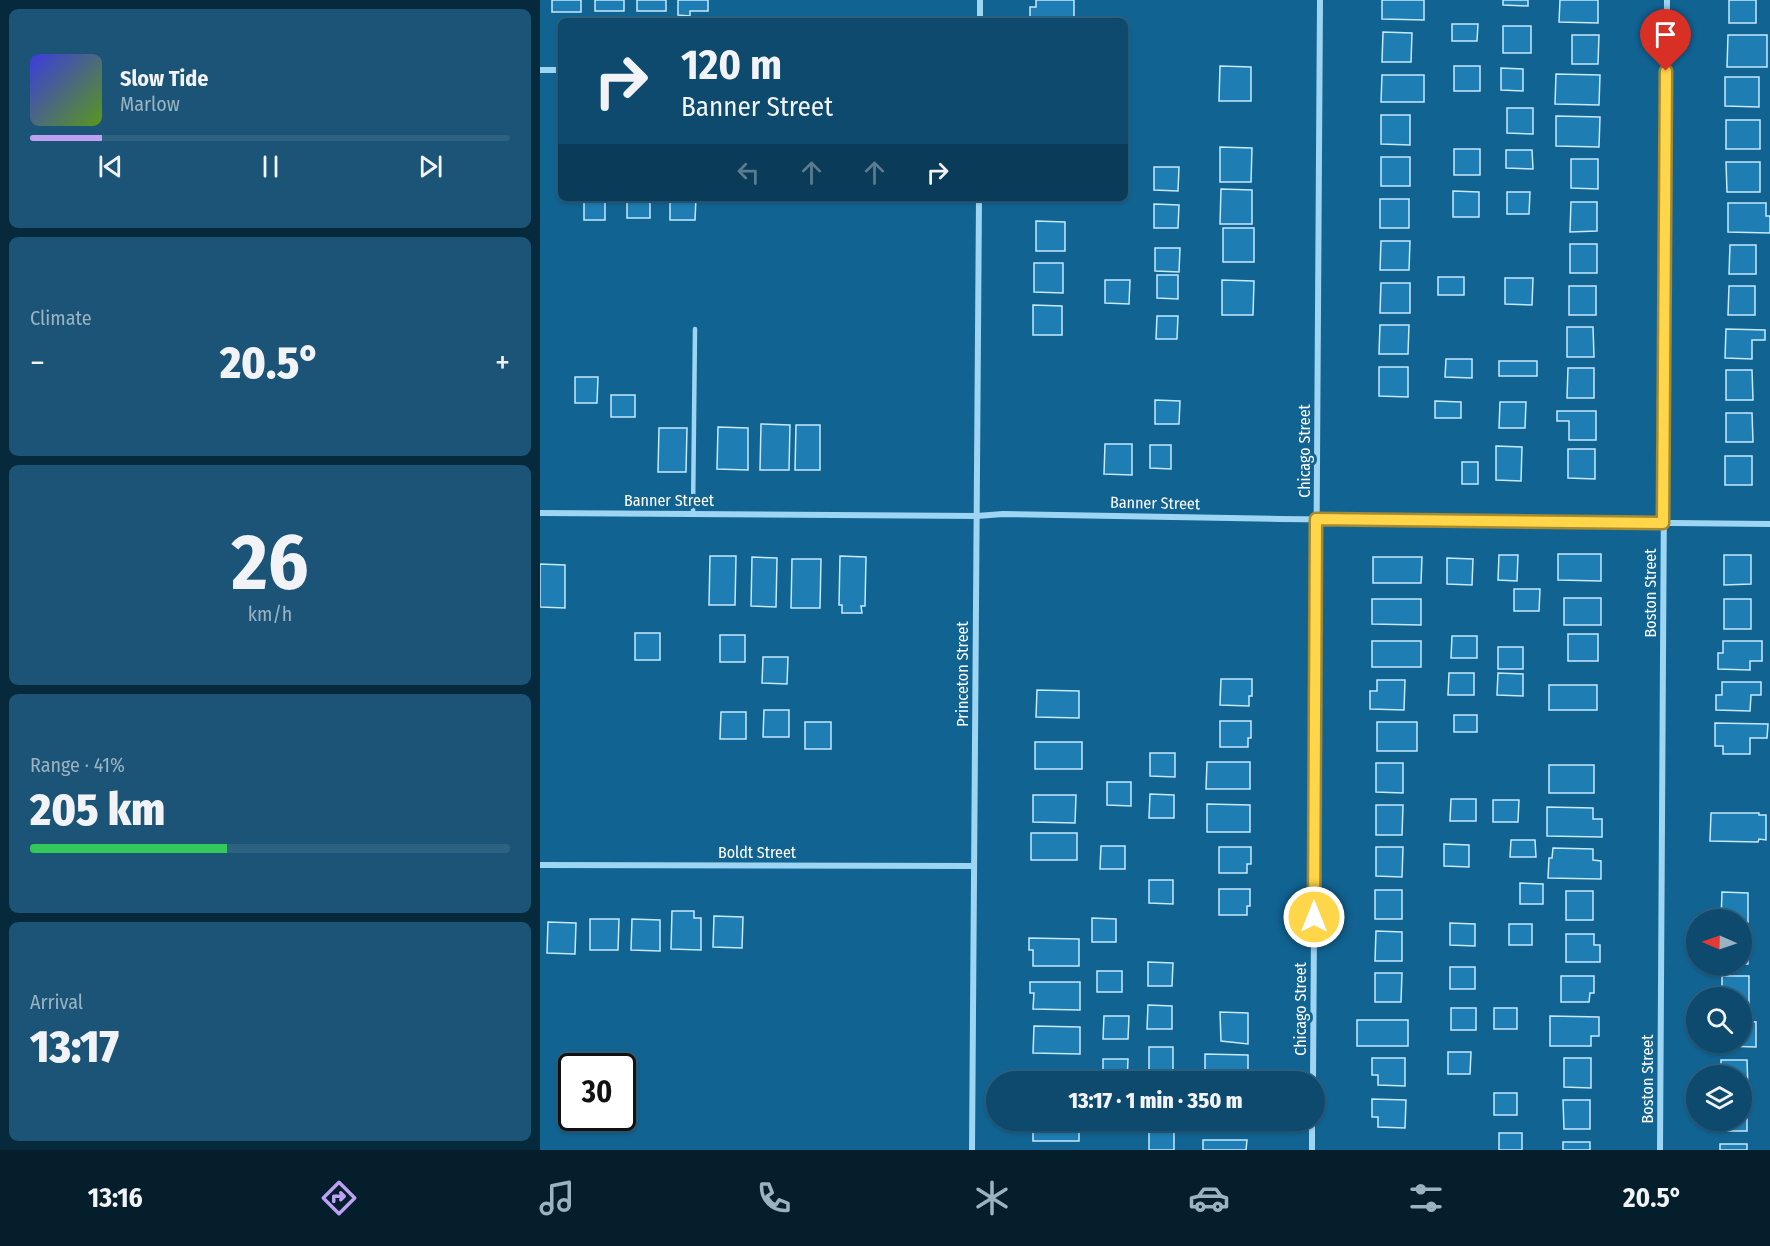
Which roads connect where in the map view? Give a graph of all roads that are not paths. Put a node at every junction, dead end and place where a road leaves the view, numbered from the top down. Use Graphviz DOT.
graph roads {
  1 [pos="980,0"];
  2 [pos="1320,0"];
  3 [pos="1667,0"];
  4 [pos="980,18"];
  5 [pos="540,70"];
  6 [pos="558,70"];
  7 [pos="979,201"];
  8 [pos="695,329"];
  9 [pos="540,513"];
  10 [pos="693,514"];
  11 [pos="976,516"];
  12 [pos="1316,519"];
  13 [pos="1663,523"];
  14 [pos="1770,524"];
  15 [pos="540,865"];
  16 [pos="974,866"];
  17 [pos="1313,1071"];
  18 [pos="1312,1131"];
  19 [pos="972,1150"];
  20 [pos="1312,1150"];
  21 [pos="1660,1150"];
  1 -- 4 [label="street"];
  2 -- 12 [label="street, Chicago Street"];
  3 -- 13 [label="street, Boston Street"];
  5 -- 6 [label="street"];
  7 -- 11 [label="street, Princeton Street"];
  8 -- 10 [label="lane"];
  9 -- 10 [label="street, Banner Street"];
  10 -- 11 [label="street, Banner Street"];
  11 -- 12 [label="street, Banner Street"];
  11 -- 16 [label="street, Princeton Street"];
  12 -- 13 [label="street, Banner Street"];
  12 -- 17 [label="street, Chicago Street"];
  13 -- 14 [label="street, Banner Street"];
  13 -- 21 [label="street, Boston Street"];
  15 -- 16 [label="street, Boldt Street"];
  16 -- 19 [label="street, Princeton Street"];
  18 -- 20 [label="street"];
}
